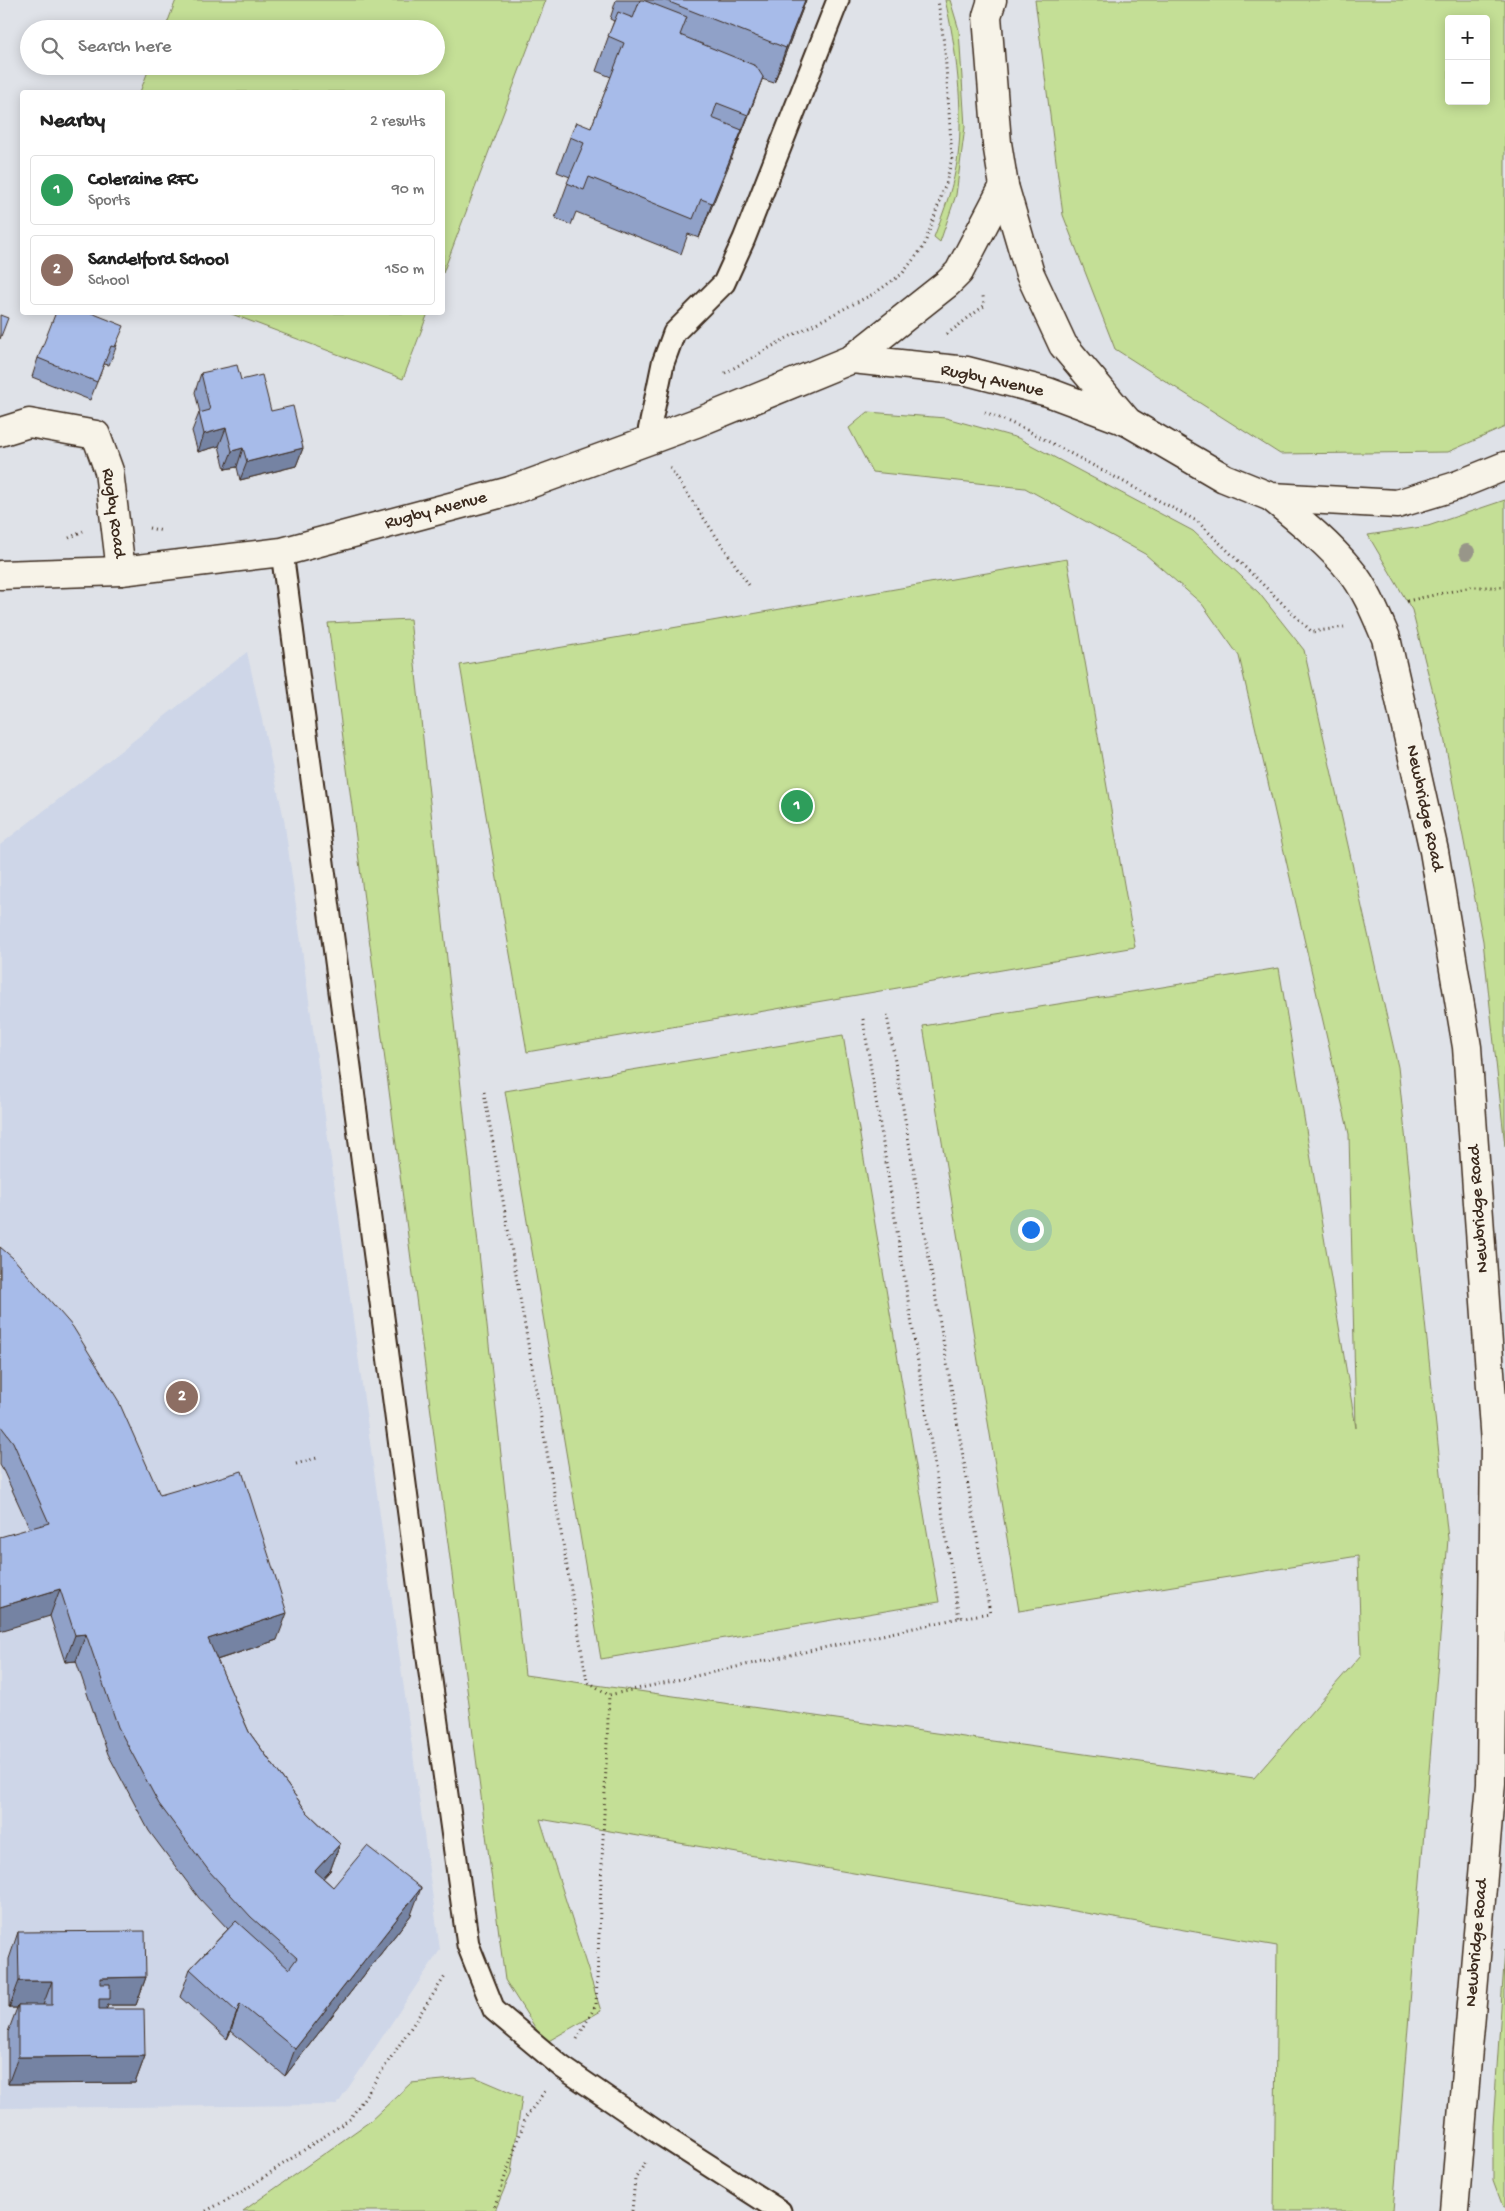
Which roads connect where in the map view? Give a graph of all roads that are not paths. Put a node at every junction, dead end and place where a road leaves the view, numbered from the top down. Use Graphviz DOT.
graph roads {
  1 [pos="838,0"];
  2 [pos="986,5"];
  3 [pos="1004,186"];
  4 [pos="852,359"];
  5 [pos="1128,422"];
  6 [pos="0,432"];
  7 [pos="647,441"];
  8 [pos="1505,466"];
  9 [pos="1271,497"];
  10 [pos="282,552"];
  11 [pos="122,571"];
  12 [pos="0,575"];
  13 [pos="1460,2204"];
  14 [pos="780,2211"];
  1 -- 7 [label="lane"];
  2 -- 3 [label="main road"];
  3 -- 4 [label="main road, Rugby Avenue"];
  3 -- 5 [label="main road"];
  4 -- 5 [label="main road, Rugby Avenue"];
  4 -- 7 [label="main road, Rugby Avenue"];
  5 -- 9 [label="main road"];
  6 -- 11 [label="main road, Rugby Road"];
  7 -- 10 [label="main road, Rugby Avenue"];
  8 -- 9 [label="main road"];
  9 -- 13 [label="main road, Newbridge Road"];
  10 -- 11 [label="main road, Rugby Avenue"];
  10 -- 14 [label="lane"];
  11 -- 12 [label="main road, Rugby Avenue"];
}
